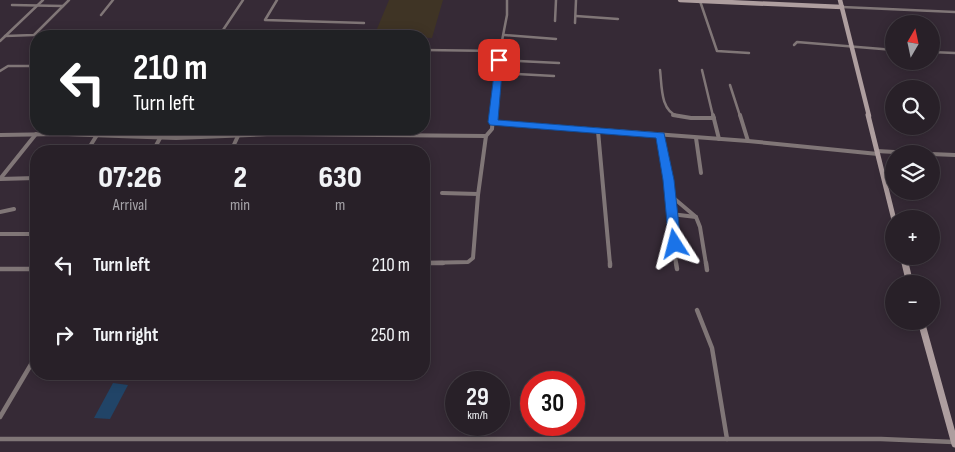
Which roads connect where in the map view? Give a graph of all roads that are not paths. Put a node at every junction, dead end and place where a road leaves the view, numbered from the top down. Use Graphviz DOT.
graph roads {
  1 [pos="43,0"];
  2 [pos="69,0"];
  3 [pos="113,0"];
  4 [pos="243,0"];
  5 [pos="277,0"];
  6 [pos="507,0"];
  7 [pos="556,0"];
  8 [pos="576,0"];
  9 [pos="680,0"];
  10 [pos="840,0"];
  11 [pos="700,1"];
  12 [pos="12,5"];
  13 [pos="37,5"];
  14 [pos="63,6"];
  15 [pos="842,8"];
  16 [pos="955,12"];
  17 [pos="101,15"];
  18 [pos="576,16"];
  19 [pos="618,19"];
  20 [pos="555,21"];
  21 [pos="364,23"];
  22 [pos="575,23"];
  23 [pos="39,30"];
  24 [pos="223,30"];
  25 [pos="30,35"];
  26 [pos="504,35"];
  27 [pos="5,36"];
  28 [pos="556,39"];
  29 [pos="0,41"];
  30 [pos="794,45"];
  31 [pos="853,48"];
  32 [pos="430,50"];
  33 [pos="885,50"];
  34 [pos="500,51"];
  35 [pos="940,52"];
  36 [pos="748,53"];
  37 [pos="955,53"];
  38 [pos="499,60"];
  39 [pos="558,63"];
  40 [pos="30,66"];
  41 [pos="660,70"];
  42 [pos="702,70"];
  43 [pos="0,71"];
  44 [pos="498,73"];
  45 [pos="554,76"];
  46 [pos="730,85"];
  47 [pos="714,118"];
  48 [pos="493,122"];
  49 [pos="598,131"];
  50 [pos="30,134"];
  51 [pos="0,135"];
  52 [pos="35,135"];
  53 [pos="97,135"];
  54 [pos="661,135"];
  55 [pos="161,136"];
  56 [pos="240,136"];
  57 [pos="486,136"];
  58 [pos="696,138"];
  59 [pos="719,139"];
  60 [pos="748,141"];
  61 [pos="91,145"];
  62 [pos="156,145"];
  63 [pos="235,145"];
  64 [pos="877,153"];
  65 [pos="885,153"];
  66 [pos="940,154"];
  67 [pos="955,155"];
  68 [pos="701,173"];
  69 [pos="30,178"];
  70 [pos="0,179"];
  71 [pos="442,193"];
  72 [pos="478,194"];
  73 [pos="670,195"];
  74 [pos="14,209"];
  75 [pos="891,210"];
  76 [pos="0,212"];
  77 [pos="670,214"];
  78 [pos="696,217"];
  79 [pos="0,234"];
  80 [pos="30,234"];
  81 [pos="430,262"];
  82 [pos="610,266"];
  83 [pos="30,268"];
  84 [pos="0,269"];
  85 [pos="677,269"];
  86 [pos="706,270"];
  87 [pos="697,310"];
  88 [pos="923,330"];
  89 [pos="30,366"];
  90 [pos="0,418"];
  91 [pos="0,439"];
  92 [pos="727,439"];
  93 [pos="955,443"];
  1 -- 13 [label="street"];
  2 -- 14 [label="street"];
  3 -- 17 [label="street"];
  4 -- 24 [label="street"];
  5 -- 21 [label="street"];
  6 -- 26 [label="street"];
  7 -- 20 [label="street"];
  8 -- 18 [label="street"];
  9 -- 11 [label="street"];
  10 -- 15 [label="street"];
  11 -- 15 [label="street"];
  11 -- 36 [label="street"];
  12 -- 13 [label="street"];
  13 -- 14 [label="street"];
  13 -- 27 [label="street"];
  14 -- 23 [label="street"];
  15 -- 16 [label="street"];
  15 -- 31 [label="street"];
  18 -- 19 [label="street"];
  18 -- 22 [label="street"];
  25 -- 27 [label="street"];
  26 -- 28 [label="street"];
  26 -- 34 [label="street"];
  27 -- 29 [label="street"];
  30 -- 31 [label="street"];
  31 -- 33 [label="street"];
  31 -- 64 [label="street"];
  32 -- 34 [label="street"];
  34 -- 38 [label="street"];
  35 -- 37 [label="street"];
  38 -- 39 [label="street"];
  38 -- 44 [label="street"];
  40 -- 43 [label="street"];
  41 -- 47 [label="street"];
  42 -- 47 [label="street"];
  44 -- 45 [label="street"];
  44 -- 48 [label="street"];
  46 -- 60 [label="street"];
  47 -- 59 [label="street"];
  48 -- 49 [label="street"];
  48 -- 57 [label="street"];
  49 -- 54 [label="street"];
  49 -- 82 [label="street"];
  50 -- 51 [label="street"];
  52 -- 70 [label="street"];
  53 -- 55 [label="street"];
  53 -- 61 [label="street"];
  54 -- 58 [label="street"];
  54 -- 73 [label="street"];
  55 -- 56 [label="street"];
  55 -- 62 [label="street"];
  56 -- 57 [label="street"];
  56 -- 63 [label="street"];
  57 -- 72 [label="street"];
  58 -- 59 [label="street"];
  58 -- 68 [label="street"];
  59 -- 60 [label="street"];
  60 -- 64 [label="street"];
  64 -- 65 [label="street"];
  64 -- 75 [label="street"];
  66 -- 67 [label="street"];
  69 -- 70 [label="street"];
  71 -- 72 [label="street"];
  72 -- 81 [label="street"];
  73 -- 77 [label="street"];
  73 -- 78 [label="street"];
  74 -- 76 [label="street"];
  77 -- 78 [label="street"];
  77 -- 85 [label="street"];
  78 -- 86 [label="street"];
  79 -- 80 [label="street"];
  83 -- 84 [label="street"];
  87 -- 92 [label="street"];
  88 -- 93 [label="street"];
  89 -- 90 [label="street"];
  91 -- 92 [label="street"];
  92 -- 93 [label="street"];
}
